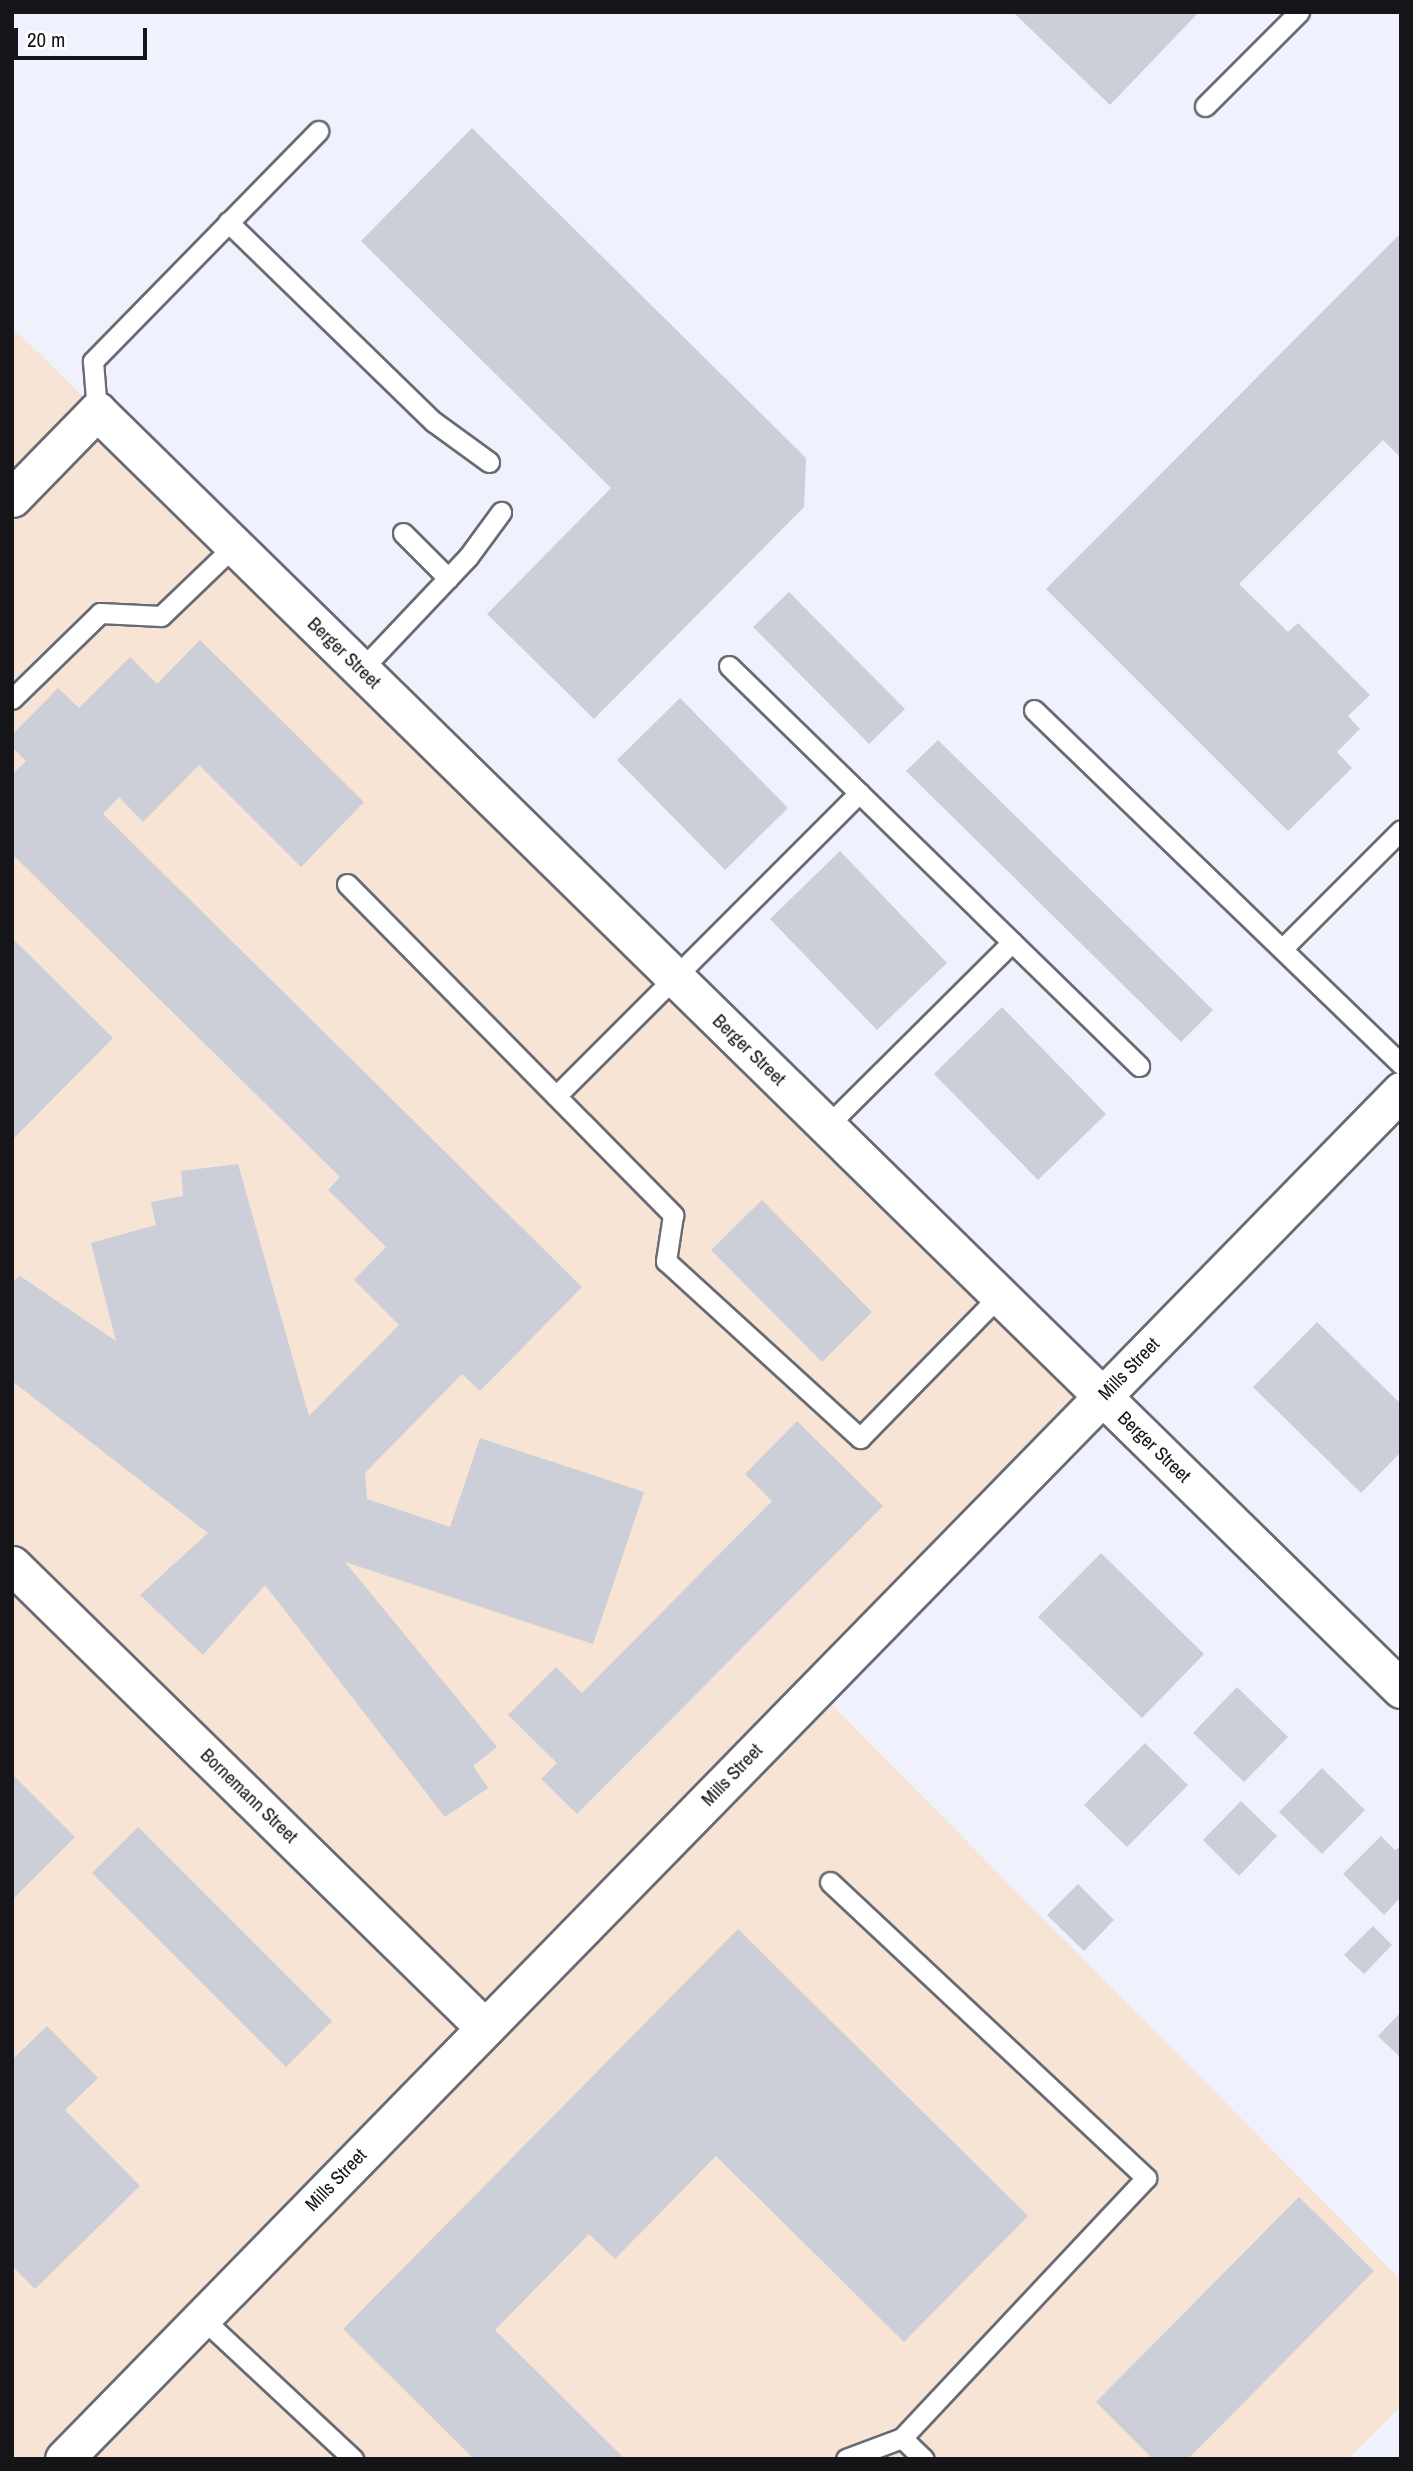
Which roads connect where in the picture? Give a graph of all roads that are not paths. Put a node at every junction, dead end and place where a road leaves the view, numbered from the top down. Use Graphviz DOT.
graph roads {
  1 [pos="1299,12"];
  2 [pos="1205,106"];
  3 [pos="318,131"];
  4 [pos="228,222"];
  5 [pos="97,411"];
  6 [pos="489,462"];
  7 [pos="12,498"];
  8 [pos="501,512"];
  9 [pos="403,533"];
  10 [pos="234,546"];
  11 [pos="448,578"];
  12 [pos="729,666"];
  13 [pos="361,670"];
  14 [pos="12,699"];
  15 [pos="1034,710"];
  16 [pos="859,793"];
  17 [pos="1401,830"];
  18 [pos="347,884"];
  19 [pos="1012,942"];
  20 [pos="1282,949"];
  21 [pos="674,977"];
  22 [pos="1401,1064"];
  23 [pos="1139,1066"];
  24 [pos="1401,1091"];
  25 [pos="556,1096"];
  26 [pos="827,1126"];
  27 [pos="1000,1295"];
  28 [pos="1102,1396"];
  29 [pos="12,1564"];
  30 [pos="1401,1689"];
  31 [pos="830,1882"];
  32 [pos="485,2028"];
  33 [pos="202,2318"];
  34 [pos="902,2438"];
  35 [pos="64,2459"];
  36 [pos="353,2459"];
  37 [pos="846,2459"];
  38 [pos="924,2459"];
  1 -- 2 [label="lane"];
  3 -- 4 [label="lane"];
  4 -- 5 [label="lane"];
  4 -- 6 [label="lane"];
  5 -- 7 [label="street"];
  5 -- 10 [label="street, Berger Street"];
  8 -- 11 [label="lane"];
  9 -- 11 [label="lane"];
  10 -- 13 [label="street, Berger Street"];
  10 -- 14 [label="lane"];
  11 -- 13 [label="lane"];
  12 -- 16 [label="lane"];
  13 -- 21 [label="street, Berger Street"];
  15 -- 20 [label="lane"];
  16 -- 19 [label="lane"];
  16 -- 21 [label="lane"];
  17 -- 20 [label="lane"];
  18 -- 25 [label="lane"];
  19 -- 23 [label="lane"];
  19 -- 26 [label="lane"];
  20 -- 22 [label="lane"];
  21 -- 25 [label="lane"];
  21 -- 26 [label="street, Berger Street"];
  24 -- 28 [label="street, Mills Street"];
  25 -- 27 [label="lane"];
  26 -- 27 [label="street, Berger Street"];
  27 -- 28 [label="street, Berger Street"];
  28 -- 30 [label="street, Berger Street"];
  28 -- 32 [label="street, Mills Street"];
  29 -- 32 [label="street, Bornemann Street"];
  31 -- 34 [label="lane"];
  32 -- 33 [label="street, Mills Street"];
  33 -- 35 [label="street, Mills Street"];
  33 -- 36 [label="lane"];
  34 -- 37 [label="lane"];
  34 -- 38 [label="lane"];
}
